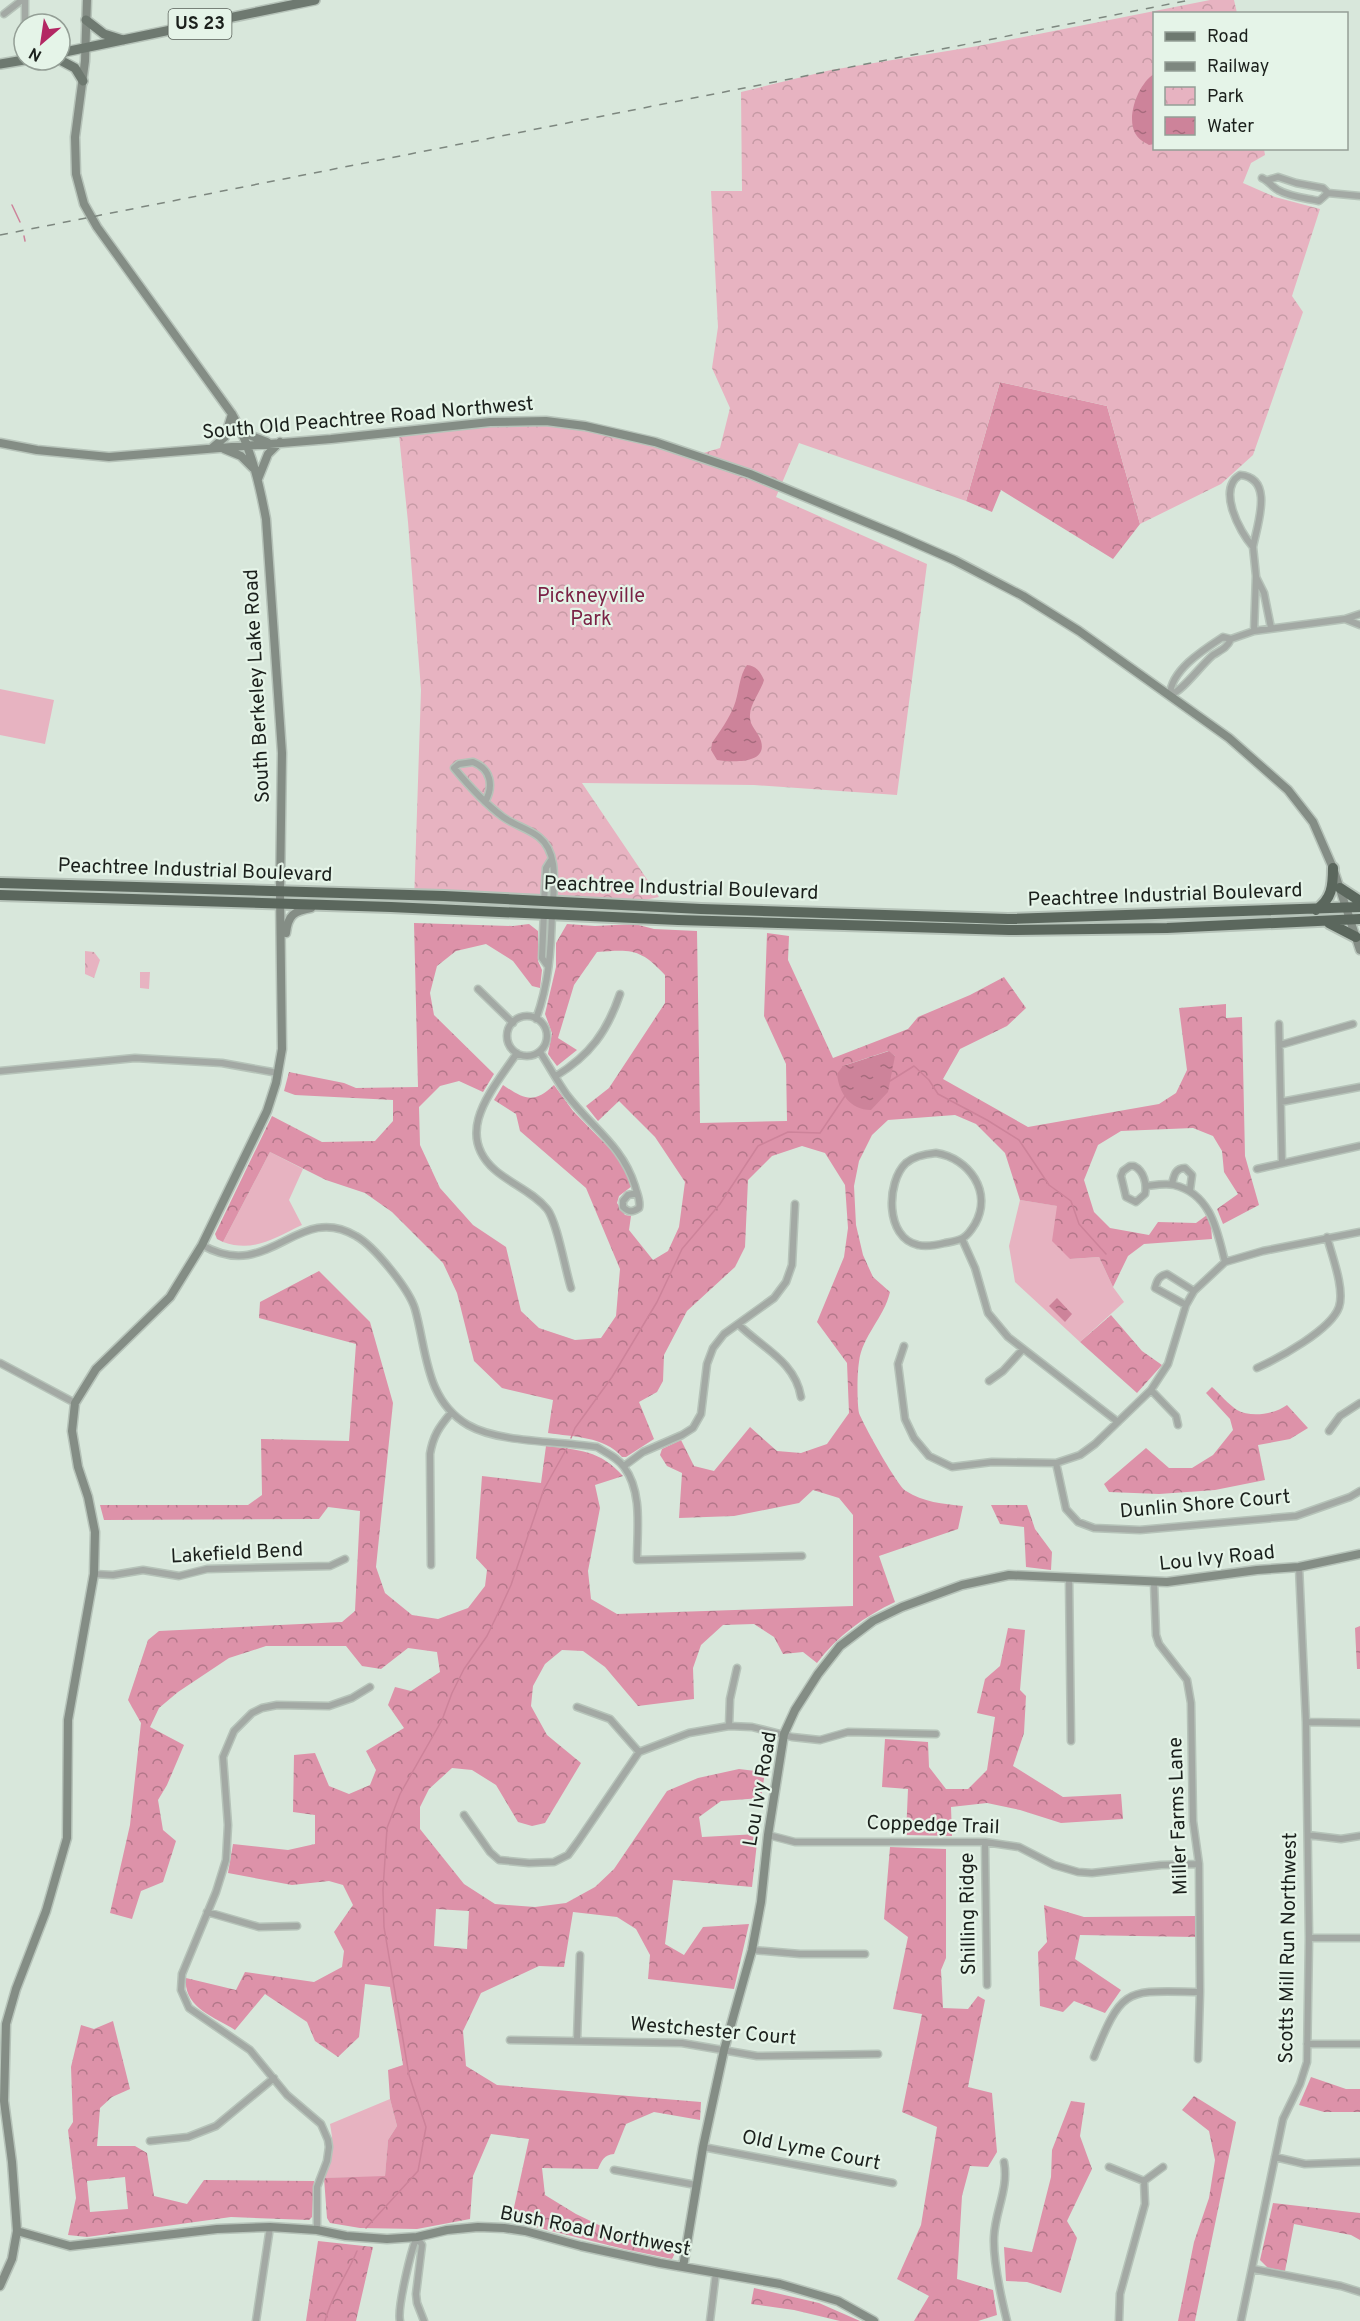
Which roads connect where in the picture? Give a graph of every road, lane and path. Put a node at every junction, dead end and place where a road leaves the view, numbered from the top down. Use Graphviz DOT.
graph roads {
  1 [pos="21,0"];
  2 [pos="87,0"];
  3 [pos="315,0"];
  4 [pos="4,14"];
  5 [pos="86,20"];
  6 [pos="125,40"];
  7 [pos="86,49"];
  8 [pos="72,51"];
  9 [pos="72,66"];
  10 [pos="83,81"];
  11 [pos="1328,193"];
  12 [pos="1360,196"];
  13 [pos="232,414"];
  14 [pos="240,430"];
  15 [pos="281,442"];
  16 [pos="0,443"];
  17 [pos="270,443"];
  18 [pos="248,446"];
  19 [pos="216,448"];
  20 [pos="257,476"];
  21 [pos="1253,547"];
  22 [pos="1256,576"];
  23 [pos="1360,614"];
  24 [pos="1345,619"];
  25 [pos="1360,625"];
  26 [pos="1271,628"];
  27 [pos="1254,631"];
  28 [pos="1231,639"];
  29 [pos="1170,695"];
  30 [pos="485,802"];
  31 [pos="1333,868"];
  32 [pos="0,883"];
  33 [pos="1340,888"];
  34 [pos="280,892"];
  35 [pos="0,895"];
  36 [pos="1360,901"];
  37 [pos="280,904"];
  38 [pos="321,906"];
  39 [pos="1360,907"];
  40 [pos="548,908"];
  41 [pos="1347,908"];
  42 [pos="1316,910"];
  43 [pos="1355,920"];
  44 [pos="1320,921"];
  45 [pos="1356,937"];
  46 [pos="1360,950"];
  47 [pos="282,966"];
  48 [pos="478,989"];
  49 [pos="620,994"];
  50 [pos="536,1019"];
  51 [pos="513,1023"];
  52 [pos="1280,1024"];
  53 [pos="1353,1024"];
  54 [pos="1280,1045"];
  55 [pos="540,1052"];
  56 [pos="517,1053"];
  57 [pos="0,1071"];
  58 [pos="278,1073"];
  59 [pos="556,1076"];
  60 [pos="1360,1087"];
  61 [pos="1281,1102"];
  62 [pos="1360,1146"];
  63 [pos="1282,1164"];
  64 [pos="1257,1169"];
  65 [pos="1172,1184"];
  66 [pos="1146,1186"];
  67 [pos="1190,1190"];
  68 [pos="637,1193"];
  69 [pos="795,1203"];
  70 [pos="1360,1232"];
  71 [pos="1327,1238"];
  72 [pos="962,1239"];
  73 [pos="202,1245"];
  74 [pos="1225,1262"];
  75 [pos="571,1288"];
  76 [pos="1194,1291"];
  77 [pos="1186,1305"];
  78 [pos="738,1324"];
  79 [pos="904,1346"];
  80 [pos="1023,1349"];
  81 [pos="0,1363"];
  82 [pos="1257,1368"];
  83 [pos="989,1381"];
  84 [pos="1152,1390"];
  85 [pos="801,1397"];
  86 [pos="75,1402"];
  87 [pos="1360,1403"];
  88 [pos="451,1413"];
  89 [pos="1118,1422"];
  90 [pos="1178,1425"];
  91 [pos="1329,1431"];
  92 [pos="1056,1463"];
  93 [pos="624,1466"];
  94 [pos="1360,1491"];
  95 [pos="1360,1554"];
  96 [pos="802,1556"];
  97 [pos="345,1559"];
  98 [pos="431,1565"];
  99 [pos="1299,1567"];
  100 [pos="94,1574"];
  101 [pos="1069,1577"];
  102 [pos="1154,1583"];
  103 [pos="737,1668"];
  104 [pos="370,1687"];
  105 [pos="577,1707"];
  106 [pos="1306,1722"];
  107 [pos="1360,1723"];
  108 [pos="729,1726"];
  109 [pos="784,1734"];
  110 [pos="936,1734"];
  111 [pos="1071,1741"];
  112 [pos="639,1752"];
  113 [pos="464,1815"];
  114 [pos="768,1835"];
  115 [pos="1308,1835"];
  116 [pos="1360,1836"];
  117 [pos="984,1842"];
  118 [pos="1199,1864"];
  119 [pos="207,1912"];
  120 [pos="297,1926"];
  121 [pos="1309,1938"];
  122 [pos="1360,1938"];
  123 [pos="752,1950"];
  124 [pos="865,1954"];
  125 [pos="580,1955"];
  126 [pos="987,1985"];
  127 [pos="1200,1992"];
  128 [pos="510,2040"];
  129 [pos="577,2040"];
  130 [pos="1307,2044"];
  131 [pos="1360,2044"];
  132 [pos="724,2050"];
  133 [pos="878,2054"];
  134 [pos="1094,2057"];
  135 [pos="1197,2059"];
  136 [pos="2,2062"];
  137 [pos="274,2078"];
  138 [pos="150,2141"];
  139 [pos="703,2147"];
  140 [pos="1275,2157"];
  141 [pos="1004,2162"];
  142 [pos="1360,2162"];
  143 [pos="1109,2167"];
  144 [pos="1163,2167"];
  145 [pos="614,2170"];
  146 [pos="1144,2181"];
  147 [pos="893,2183"];
  148 [pos="696,2185"];
  149 [pos="270,2227"];
  150 [pos="316,2230"];
  151 [pos="16,2231"];
  152 [pos="417,2237"];
  153 [pos="682,2267"];
  154 [pos="1253,2269"];
  155 [pos="716,2272"];
  156 [pos="0,2286"];
  157 [pos="1360,2292"];
  158 [pos="256,2321"];
  159 [pos="400,2321"];
  160 [pos="424,2321"];
  161 [pos="710,2321"];
  162 [pos="874,2321"];
  163 [pos="1007,2321"];
  164 [pos="1119,2321"];
  165 [pos="1241,2321"];
  1 -- 4 [label="street"];
  2 -- 5 [label="street, South Berkeley Lake Road"];
  3 -- 6 [label="main road, US 23"];
  5 -- 6 [label="main road"];
  5 -- 7 [label="street, South Berkeley Lake Road"];
  6 -- 7 [label="main road, US 23"];
  7 -- 8 [label="main road, US 23"];
  7 -- 10 [label="street, South Berkeley Lake Road"];
  9 -- 10 [label="main road"];
  10 -- 13 [label="street, South Berkeley Lake Road"];
  11 -- 11 [label="street"];
  11 -- 12 [label="street"];
  13 -- 14 [label="street, South Berkeley Lake Road"];
  13 -- 19 [label="street"];
  14 -- 17 [label="street"];
  14 -- 18 [label="street, South Berkeley Lake Road"];
  15 -- 17 [label="street, South Old Peachtree Road Northwest"];
  15 -- 20 [label="street"];
  15 -- 29 [label="street, South Old Peachtree Road Northwest"];
  16 -- 19 [label="street, South Old Peachtree Road Northwest"];
  17 -- 18 [label="street, South Old Peachtree Road Northwest"];
  18 -- 19 [label="street, South Old Peachtree Road Northwest"];
  18 -- 20 [label="street, South Berkeley Lake Road"];
  19 -- 20 [label="street"];
  20 -- 34 [label="street, South Berkeley Lake Road"];
  21 -- 21 [label="street"];
  21 -- 22 [label="street"];
  22 -- 26 [label="street"];
  22 -- 27 [label="street"];
  23 -- 24 [label="street"];
  24 -- 25 [label="street"];
  24 -- 26 [label="street"];
  26 -- 27 [label="street"];
  27 -- 28 [label="street"];
  28 -- 29 [label="street"];
  28 -- 29 [label="street"];
  29 -- 31 [label="street, South Old Peachtree Road Northwest"];
  30 -- 30 [label="street"];
  30 -- 40 [label="street"];
  31 -- 33 [label="street, South Old Peachtree Road Northwest"];
  31 -- 42 [label="highway"];
  32 -- 34 [label="highway, Peachtree Industrial Boulevard"];
  33 -- 36 [label="highway"];
  33 -- 41 [label="street, South Old Peachtree Road Northwest"];
  34 -- 37 [label="street, South Berkeley Lake Road"];
  34 -- 40 [label="highway, Peachtree Industrial Boulevard"];
  35 -- 37 [label="highway, Peachtree Industrial Boulevard"];
  37 -- 38 [label="highway, Peachtree Industrial Boulevard"];
  37 -- 47 [label="street, South Berkeley Lake Road"];
  38 -- 40 [label="highway, Peachtree Industrial Boulevard"];
  38 -- 47 [label="street"];
  39 -- 41 [label="highway, Peachtree Industrial Boulevard"];
  40 -- 42 [label="highway, Peachtree Industrial Boulevard"];
  40 -- 44 [label="highway, Peachtree Industrial Boulevard"];
  40 -- 50 [label="street"];
  41 -- 42 [label="highway, Peachtree Industrial Boulevard"];
  41 -- 43 [label="street, South Old Peachtree Road Northwest"];
  43 -- 44 [label="highway, Peachtree Industrial Boulevard"];
  43 -- 45 [label="street, South Old Peachtree Road Northwest"];
  44 -- 45 [label="highway"];
  45 -- 46 [label="street, South Old Peachtree Road Northwest"];
  47 -- 58 [label="street, South Berkeley Lake Road"];
  48 -- 51 [label="street"];
  49 -- 59 [label="street"];
  50 -- 51 [label="street"];
  50 -- 55 [label="street"];
  51 -- 56 [label="street"];
  52 -- 54 [label="street"];
  53 -- 54 [label="street"];
  54 -- 61 [label="street"];
  55 -- 56 [label="street"];
  55 -- 59 [label="street"];
  56 -- 75 [label="street"];
  57 -- 58 [label="street"];
  58 -- 73 [label="street, South Berkeley Lake Road"];
  59 -- 68 [label="street"];
  60 -- 61 [label="street"];
  61 -- 63 [label="street"];
  62 -- 63 [label="street"];
  63 -- 64 [label="street"];
  65 -- 66 [label="street"];
  65 -- 67 [label="street"];
  65 -- 67 [label="street"];
  66 -- 66 [label="street"];
  67 -- 74 [label="street"];
  69 -- 78 [label="street"];
  70 -- 71 [label="street"];
  71 -- 74 [label="street"];
  71 -- 82 [label="street"];
  72 -- 72 [label="street"];
  72 -- 80 [label="street"];
  73 -- 86 [label="street, South Berkeley Lake Road"];
  73 -- 88 [label="street"];
  74 -- 76 [label="street"];
  76 -- 77 [label="street"];
  76 -- 77 [label="street"];
  77 -- 84 [label="street"];
  78 -- 85 [label="street"];
  78 -- 93 [label="street"];
  79 -- 92 [label="street"];
  80 -- 83 [label="street"];
  80 -- 89 [label="street"];
  81 -- 86 [label="street"];
  84 -- 89 [label="street"];
  84 -- 90 [label="street"];
  86 -- 100 [label="street, South Berkeley Lake Road"];
  87 -- 91 [label="street"];
  88 -- 93 [label="street"];
  88 -- 98 [label="street"];
  89 -- 92 [label="street"];
  92 -- 94 [label="street, Dunlin Shore Court"];
  93 -- 96 [label="street"];
  95 -- 99 [label="street, Lou Ivy Road"];
  97 -- 100 [label="street, Lakefield Bend"];
  99 -- 102 [label="street, Lou Ivy Road"];
  99 -- 106 [label="street, Scotts Mill Run Northwest"];
  100 -- 136 [label="street, South Berkeley Lake Road"];
  101 -- 102 [label="street, Lou Ivy Road"];
  101 -- 109 [label="street, Lou Ivy Road"];
  101 -- 111 [label="street"];
  102 -- 118 [label="street, Miller Farms Lane"];
  103 -- 108 [label="street"];
  104 -- 119 [label="street"];
  105 -- 112 [label="street"];
  106 -- 107 [label="street"];
  106 -- 115 [label="street, Scotts Mill Run Northwest"];
  108 -- 109 [label="street"];
  108 -- 112 [label="street"];
  109 -- 110 [label="street"];
  109 -- 114 [label="street, Lou Ivy Road"];
  112 -- 113 [label="street"];
  114 -- 117 [label="street, Coppedge Trail"];
  114 -- 123 [label="street, Lou Ivy Road"];
  115 -- 116 [label="street"];
  115 -- 121 [label="street, Scotts Mill Run Northwest"];
  117 -- 118 [label="street, Coppedge Trail"];
  117 -- 126 [label="street, Shilling Ridge"];
  118 -- 127 [label="street, Miller Farms Lane"];
  119 -- 120 [label="street"];
  119 -- 137 [label="street"];
  121 -- 122 [label="street"];
  121 -- 130 [label="street, Scotts Mill Run Northwest"];
  123 -- 124 [label="street"];
  123 -- 132 [label="street, Lou Ivy Road"];
  125 -- 129 [label="street"];
  127 -- 134 [label="street"];
  127 -- 135 [label="street, Miller Farms Lane"];
  128 -- 129 [label="street, Westchester Court"];
  129 -- 132 [label="street, Westchester Court"];
  130 -- 131 [label="street"];
  130 -- 140 [label="street, Scotts Mill Run Northwest"];
  132 -- 133 [label="street, Westchester Court"];
  132 -- 139 [label="street, Lou Ivy Road"];
  136 -- 151 [label="street, South Berkeley Lake Road"];
  137 -- 138 [label="street"];
  137 -- 150 [label="street"];
  139 -- 147 [label="street, Old Lyme Court"];
  139 -- 148 [label="street, Lou Ivy Road"];
  140 -- 142 [label="street"];
  140 -- 154 [label="street, Scotts Mill Run Northwest"];
  141 -- 163 [label="street"];
  143 -- 146 [label="street"];
  144 -- 146 [label="street"];
  145 -- 148 [label="street"];
  146 -- 164 [label="street"];
  148 -- 153 [label="street, Lou Ivy Road"];
  149 -- 150 [label="street, Bush Road Northwest"];
  149 -- 151 [label="street, Bush Road Northwest"];
  149 -- 158 [label="street"];
  150 -- 152 [label="street, Bush Road Northwest"];
  151 -- 156 [label="street, South Berkeley Lake Road"];
  152 -- 153 [label="street, Bush Road Northwest"];
  152 -- 159 [label="street"];
  152 -- 160 [label="street"];
  153 -- 155 [label="street, Bush Road Northwest"];
  154 -- 157 [label="street"];
  154 -- 165 [label="street, Scotts Mill Run Northwest"];
  155 -- 161 [label="street"];
  155 -- 162 [label="street, Bush Road Northwest"];
}
